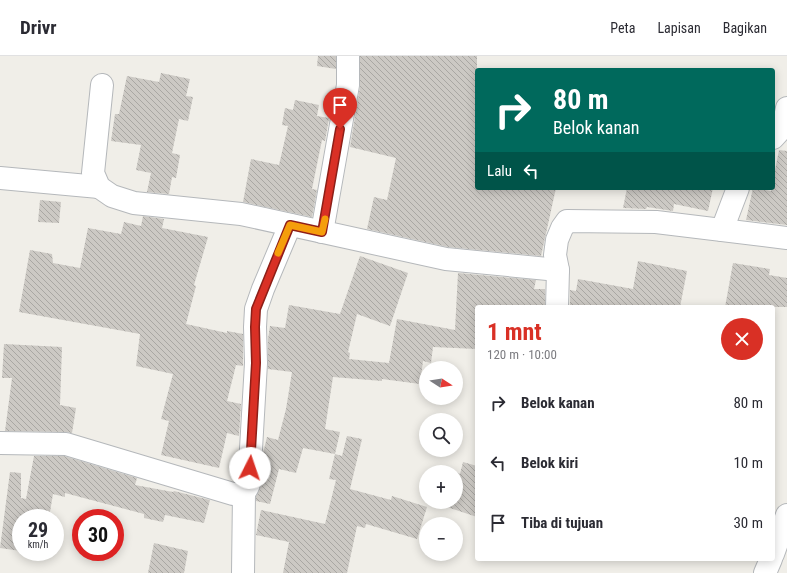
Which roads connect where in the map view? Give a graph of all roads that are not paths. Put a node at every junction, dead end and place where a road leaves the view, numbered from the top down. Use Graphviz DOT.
graph roads {
  1 [pos="348,56"];
  2 [pos="102,85"];
  3 [pos="787,108"];
  4 [pos="775,136"];
  5 [pos="0,178"];
  6 [pos="99,187"];
  7 [pos="737,190"];
  8 [pos="290,225"];
  9 [pos="722,230"];
  10 [pos="322,232"];
  11 [pos="787,238"];
  12 [pos="558,270"];
  13 [pos="556,305"];
  14 [pos="0,443"];
  15 [pos="244,492"];
  16 [pos="787,515"];
  17 [pos="775,548"];
  18 [pos="770,561"];
  19 [pos="243,573"];
  20 [pos="765,573"];
  1 -- 10 [label="street"];
  2 -- 6 [label="street"];
  3 -- 4 [label="street"];
  5 -- 6 [label="street"];
  6 -- 8 [label="street"];
  7 -- 9 [label="street"];
  8 -- 10 [label="street"];
  8 -- 15 [label="street"];
  9 -- 11 [label="street"];
  9 -- 12 [label="street"];
  10 -- 12 [label="street"];
  12 -- 13 [label="street"];
  14 -- 15 [label="street"];
  15 -- 19 [label="street"];
  16 -- 17 [label="street"];
  18 -- 20 [label="street"];
}
